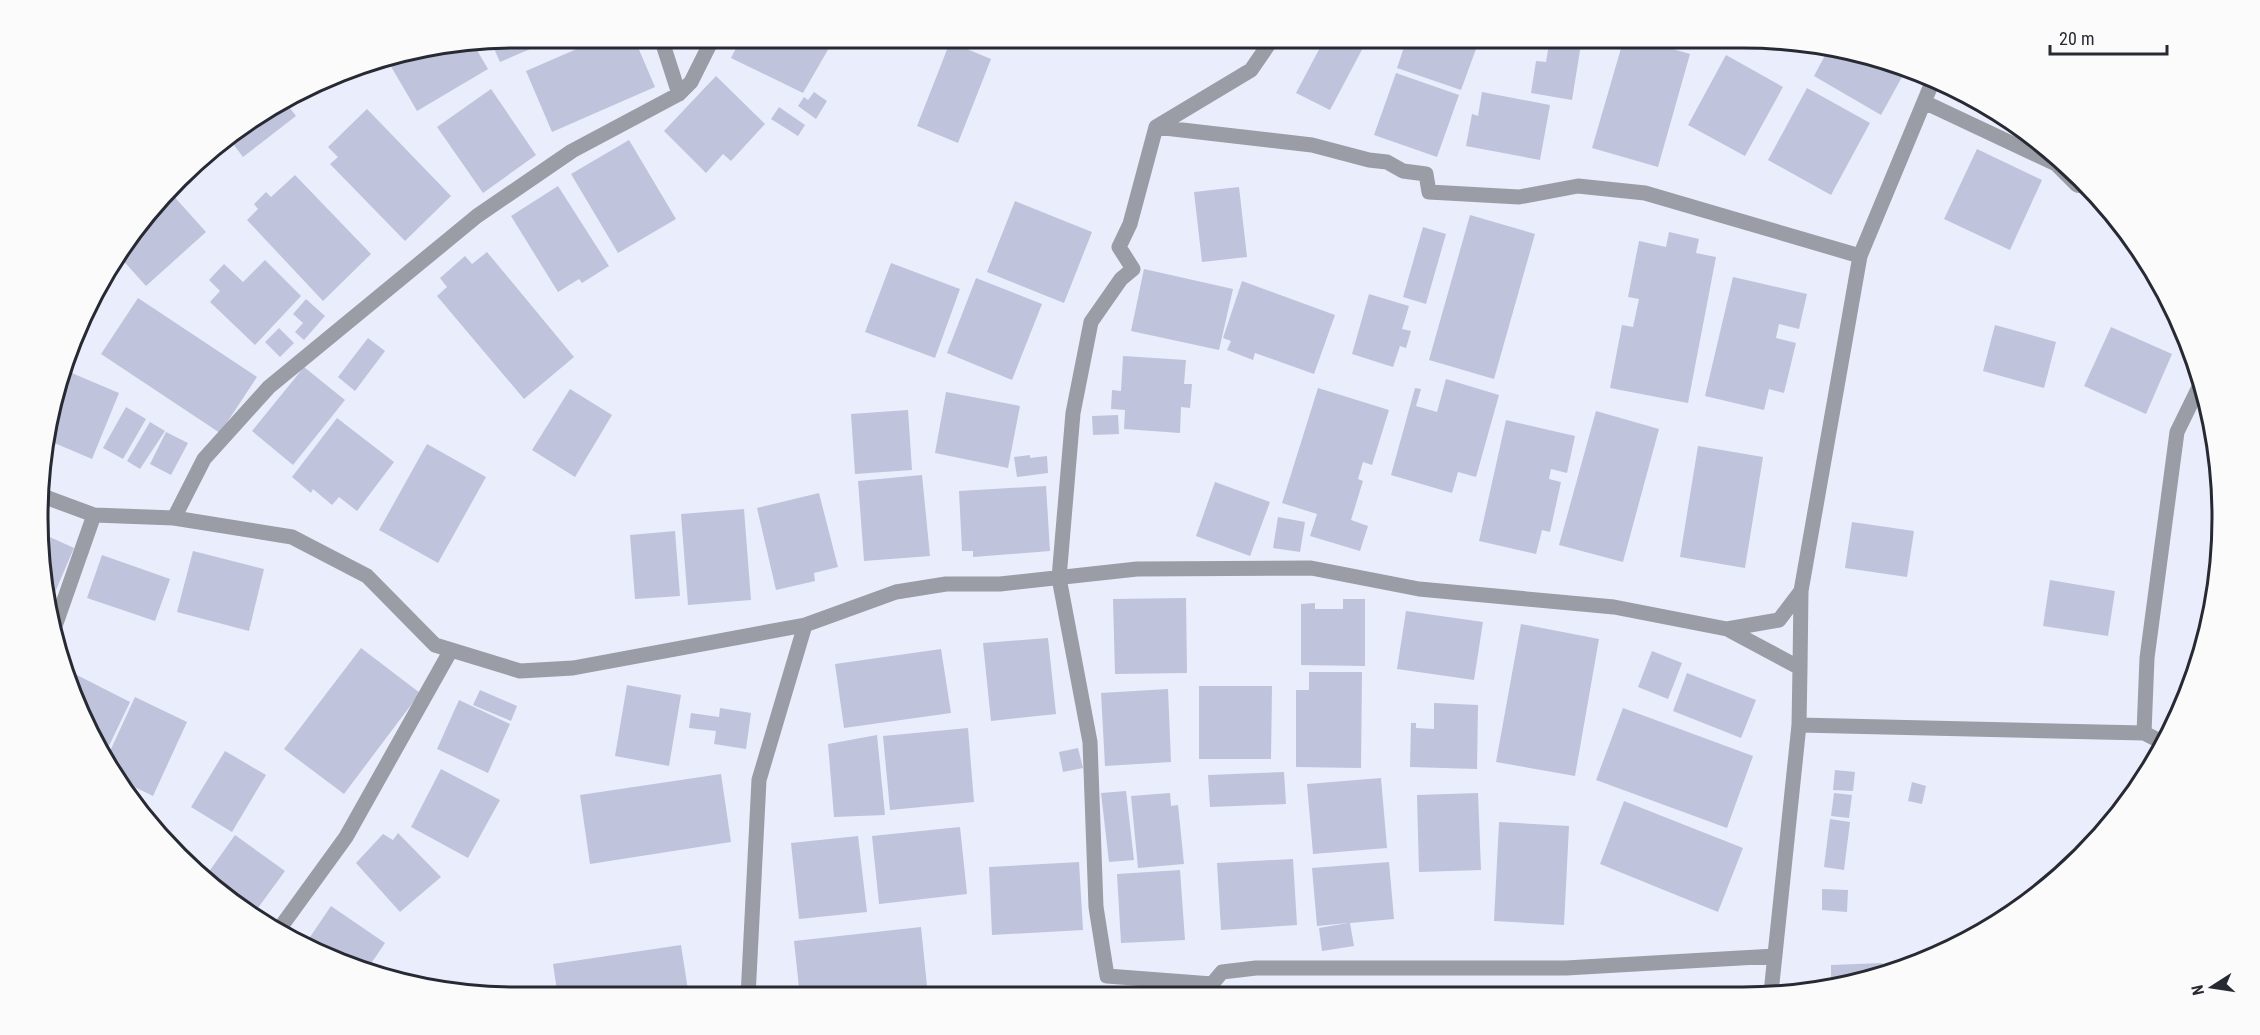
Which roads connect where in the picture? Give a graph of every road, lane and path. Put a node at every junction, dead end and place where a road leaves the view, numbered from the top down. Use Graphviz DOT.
graph roads {
  1 [pos="664,48"];
  2 [pos="708,48"];
  3 [pos="1266,48"];
  4 [pos="1930,87"];
  5 [pos="679,94"];
  6 [pos="1924,102"];
  7 [pos="1156,127"];
  8 [pos="2044,158"];
  9 [pos="1860,256"];
  10 [pos="2195,394"];
  11 [pos="49,498"];
  12 [pos="94,515"];
  13 [pos="174,518"];
  14 [pos="1059,578"];
  15 [pos="1801,591"];
  16 [pos="59,616"];
  17 [pos="805,625"];
  18 [pos="1727,629"];
  19 [pos="451,650"];
  20 [pos="1800,668"];
  21 [pos="1799,725"];
  22 [pos="2144,734"];
  23 [pos="2156,739"];
  24 [pos="283,924"];
  25 [pos="1774,956"];
  26 [pos="1772,986"];
  27 [pos="749,987"];
  28 [pos="1196,987"];
  29 [pos="1213,987"];
  1 -- 5 [label="street"];
  2 -- 5 [label="street"];
  3 -- 7 [label="street"];
  4 -- 6 [label="street"];
  5 -- 13 [label="street"];
  6 -- 8 [label="street"];
  6 -- 9 [label="street"];
  7 -- 9 [label="street"];
  7 -- 14 [label="street"];
  9 -- 15 [label="street"];
  10 -- 22 [label="street"];
  11 -- 12 [label="street"];
  12 -- 13 [label="street"];
  12 -- 16 [label="street"];
  13 -- 19 [label="street"];
  14 -- 17 [label="street"];
  14 -- 18 [label="street"];
  14 -- 28 [label="street"];
  15 -- 18 [label="street"];
  15 -- 20 [label="street"];
  17 -- 19 [label="street"];
  17 -- 27 [label="street"];
  18 -- 20 [label="street"];
  19 -- 24 [label="street"];
  20 -- 21 [label="street"];
  21 -- 22 [label="street"];
  21 -- 25 [label="street"];
  22 -- 23 [label="street"];
  25 -- 26 [label="street"];
  25 -- 29 [label="street"];
}
